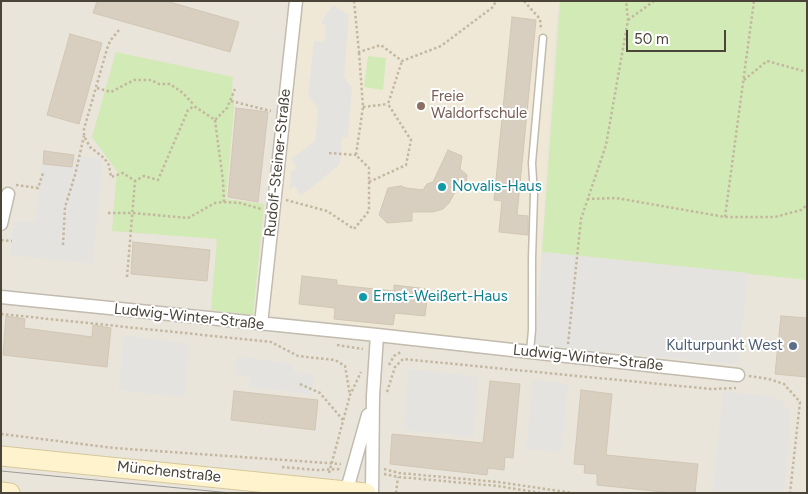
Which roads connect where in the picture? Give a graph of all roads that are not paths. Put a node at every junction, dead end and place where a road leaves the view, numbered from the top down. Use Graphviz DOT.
graph roads {
  1 [pos="296,1"];
  2 [pos="543,38"];
  3 [pos="9,189"];
  4 [pos="1,224"];
  5 [pos="1,297"];
  6 [pos="261,324"];
  7 [pos="377,335"];
  8 [pos="530,352"];
  9 [pos="743,376"];
  10 [pos="379,398"];
  11 [pos="1,456"];
  12 [pos="1,492"];
  13 [pos="346,492"];
  14 [pos="10,493"];
  15 [pos="366,493"];
  16 [pos="372,493"];
  1 -- 6 [label="street, Rudolf-Steiner-Straße"];
  2 -- 8 [label="lane"];
  3 -- 4 [label="street"];
  5 -- 6 [label="street, Ludwig-Winter-Straße"];
  6 -- 7 [label="street, Ludwig-Winter-Straße"];
  7 -- 8 [label="street, Ludwig-Winter-Straße"];
  7 -- 10 [label="street"];
  8 -- 9 [label="street, Ludwig-Winter-Straße"];
  10 -- 13 [label="street"];
  10 -- 16 [label="street"];
  11 -- 13 [label="main road, Münchenstraße"];
  12 -- 14 [label="main road"];
  13 -- 15 [label="main road, Münchenstraße"];
}
